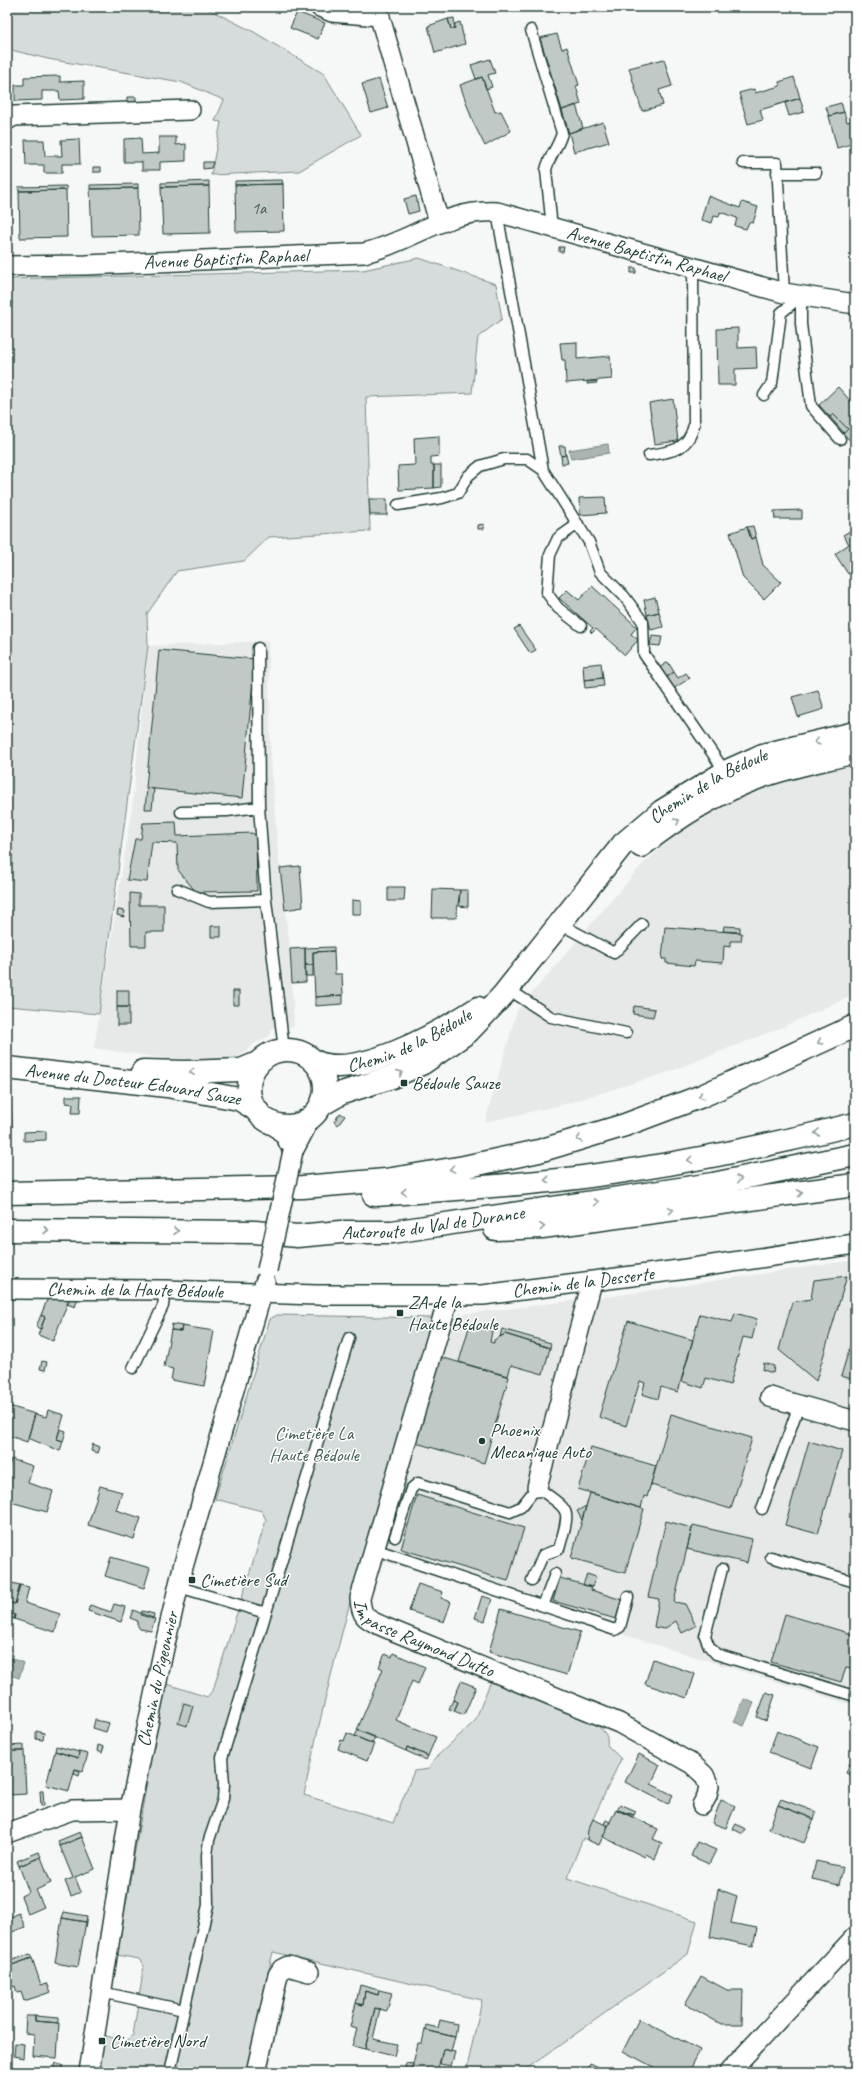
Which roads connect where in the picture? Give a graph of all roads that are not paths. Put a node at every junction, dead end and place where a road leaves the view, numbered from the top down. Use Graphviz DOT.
graph roads {
  1 [pos="320,7"];
  2 [pos="378,12"];
  3 [pos="531,30"];
  4 [pos="190,110"];
  5 [pos="7,120"];
  6 [pos="743,163"];
  7 [pos="777,173"];
  8 [pos="816,173"];
  9 [pos="498,212"];
  10 [pos="439,222"];
  11 [pos="552,228"];
  12 [pos="7,266"];
  13 [pos="693,268"];
  14 [pos="792,295"];
  15 [pos="855,304"];
  16 [pos="764,395"];
  17 [pos="840,439"];
  18 [pos="649,455"];
  19 [pos="543,470"];
  20 [pos="398,505"];
  21 [pos="578,524"];
  22 [pos="581,626"];
  23 [pos="258,648"];
  24 [pos="855,733"];
  25 [pos="855,752"];
  26 [pos="731,780"];
  27 [pos="259,807"];
  28 [pos="182,812"];
  29 [pos="177,889"];
  30 [pos="266,900"];
  31 [pos="560,924"];
  32 [pos="642,924"];
  33 [pos="512,984"];
  34 [pos="855,1026"];
  35 [pos="626,1033"];
  36 [pos="284,1050"];
  37 [pos="314,1061"];
  38 [pos="258,1063"];
  39 [pos="7,1064"];
  40 [pos="7,1068"];
  41 [pos="316,1111"];
  42 [pos="265,1117"];
  43 [pos="855,1124"];
  44 [pos="293,1151"];
  45 [pos="855,1155"];
  46 [pos="855,1185"];
  47 [pos="7,1193"];
  48 [pos="7,1197"];
  49 [pos="7,1230"];
  50 [pos="392,1232"];
  51 [pos="855,1244"];
  52 [pos="592,1282"];
  53 [pos="7,1289"];
  54 [pos="165,1290"];
  55 [pos="262,1293"];
  56 [pos="449,1296"];
  57 [pos="349,1338"];
  58 [pos="133,1368"];
  59 [pos="770,1397"];
  60 [pos="799,1405"];
  61 [pos="855,1421"];
  62 [pos="536,1487"];
  63 [pos="762,1509"];
  64 [pos="395,1537"];
  65 [pos="374,1549"];
  66 [pos="771,1557"];
  67 [pos="722,1569"];
  68 [pos="555,1574"];
  69 [pos="532,1580"];
  70 [pos="855,1582"];
  71 [pos="179,1587"];
  72 [pos="628,1597"];
  73 [pos="543,1606"];
  74 [pos="266,1613"];
  75 [pos="855,1696"];
  76 [pos="702,1806"];
  77 [pos="130,1809"];
  78 [pos="7,1833"];
  79 [pos="855,1937"];
  80 [pos="309,1972"];
  81 [pos="101,1992"];
  82 [pos="184,2010"];
  83 [pos="89,2072"];
  84 [pos="170,2072"];
  85 [pos="256,2072"];
  86 [pos="729,2072"];
  1 -- 2 [label="street"];
  2 -- 10 [label="street"];
  3 -- 11 [label="lane"];
  4 -- 5 [label="street"];
  6 -- 7 [label="lane"];
  7 -- 8 [label="lane"];
  7 -- 14 [label="lane"];
  9 -- 10 [label="street, Avenue Baptistin Raphael"];
  9 -- 11 [label="street, Avenue Baptistin Raphael"];
  9 -- 19 [label="lane"];
  10 -- 12 [label="street, Avenue Baptistin Raphael"];
  11 -- 13 [label="street, Avenue Baptistin Raphael"];
  13 -- 14 [label="street, Avenue Baptistin Raphael"];
  13 -- 18 [label="lane"];
  14 -- 15 [label="street, Avenue Baptistin Raphael"];
  14 -- 16 [label="lane"];
  14 -- 17 [label="lane"];
  19 -- 20 [label="lane"];
  19 -- 21 [label="lane"];
  21 -- 22 [label="lane"];
  21 -- 26 [label="lane"];
  23 -- 27 [label="lane"];
  24 -- 26 [label="main road, Chemin de la Bédoule, one-way"];
  25 -- 26 [label="main road, Chemin de la Bédoule"];
  26 -- 31 [label="main road, Chemin de la Bédoule"];
  27 -- 28 [label="lane"];
  27 -- 30 [label="lane"];
  29 -- 30 [label="lane"];
  30 -- 36 [label="lane"];
  31 -- 32 [label="lane"];
  31 -- 33 [label="main road, Chemin de la Bédoule"];
  33 -- 35 [label="lane"];
  33 -- 37 [label="main road, Chemin de la Bédoule"];
  41 -- 33 [label="main road, Chemin de la Bédoule, one-way"];
  34 -- 47 [label="main road, one-way"];
  36 -- 37 [label="main road"];
  36 -- 38 [label="main road"];
  37 -- 41 [label="main road"];
  38 -- 39 [label="main road, Avenue du Docteur Edouard Sauze, one-way"];
  38 -- 42 [label="main road"];
  40 -- 42 [label="main road, Avenue du Docteur Edouard Sauze"];
  41 -- 42 [label="main road"];
  41 -- 44 [label="street, Chemin du Pigeonnier"];
  42 -- 44 [label="street"];
  43 -- 48 [label="main road, Autoroute du Val de Durance, one-way"];
  44 -- 55 [label="street, Chemin du Pigeonnier, bridge"];
  50 -- 45 [label="main road, Autoroute du Val de Durance, one-way"];
  50 -- 46 [label="main road, one-way"];
  49 -- 50 [label="main road, Autoroute du Val de Durance, one-way"];
  51 -- 52 [label="street, Chemin de la Desserte"];
  52 -- 56 [label="street, Chemin de la Desserte"];
  52 -- 62 [label="street"];
  53 -- 54 [label="street, Chemin de la Haute Bédoule"];
  54 -- 55 [label="street, Chemin de la Haute Bédoule"];
  54 -- 58 [label="lane"];
  55 -- 56 [label="street, Chemin de la Desserte"];
  55 -- 71 [label="street, Chemin du Pigeonnier"];
  56 -- 65 [label="street, Impasse Raymond Dutto"];
  57 -- 74 [label="lane"];
  59 -- 60 [label="street"];
  60 -- 61 [label="street"];
  60 -- 63 [label="lane"];
  62 -- 64 [label="lane"];
  62 -- 69 [label="lane"];
  65 -- 73 [label="lane"];
  65 -- 76 [label="street, Impasse Raymond Dutto"];
  66 -- 70 [label="lane"];
  67 -- 75 [label="lane"];
  68 -- 73 [label="lane"];
  71 -- 74 [label="lane"];
  71 -- 77 [label="street, Chemin du Pigeonnier"];
  72 -- 73 [label="lane"];
  74 -- 82 [label="lane"];
  77 -- 78 [label="street"];
  77 -- 81 [label="street, Chemin du Pigeonnier"];
  79 -- 86 [label="street"];
  80 -- 85 [label="street"];
  81 -- 82 [label="lane"];
  81 -- 83 [label="street, Chemin du Pigeonnier"];
  82 -- 84 [label="lane"];
}
